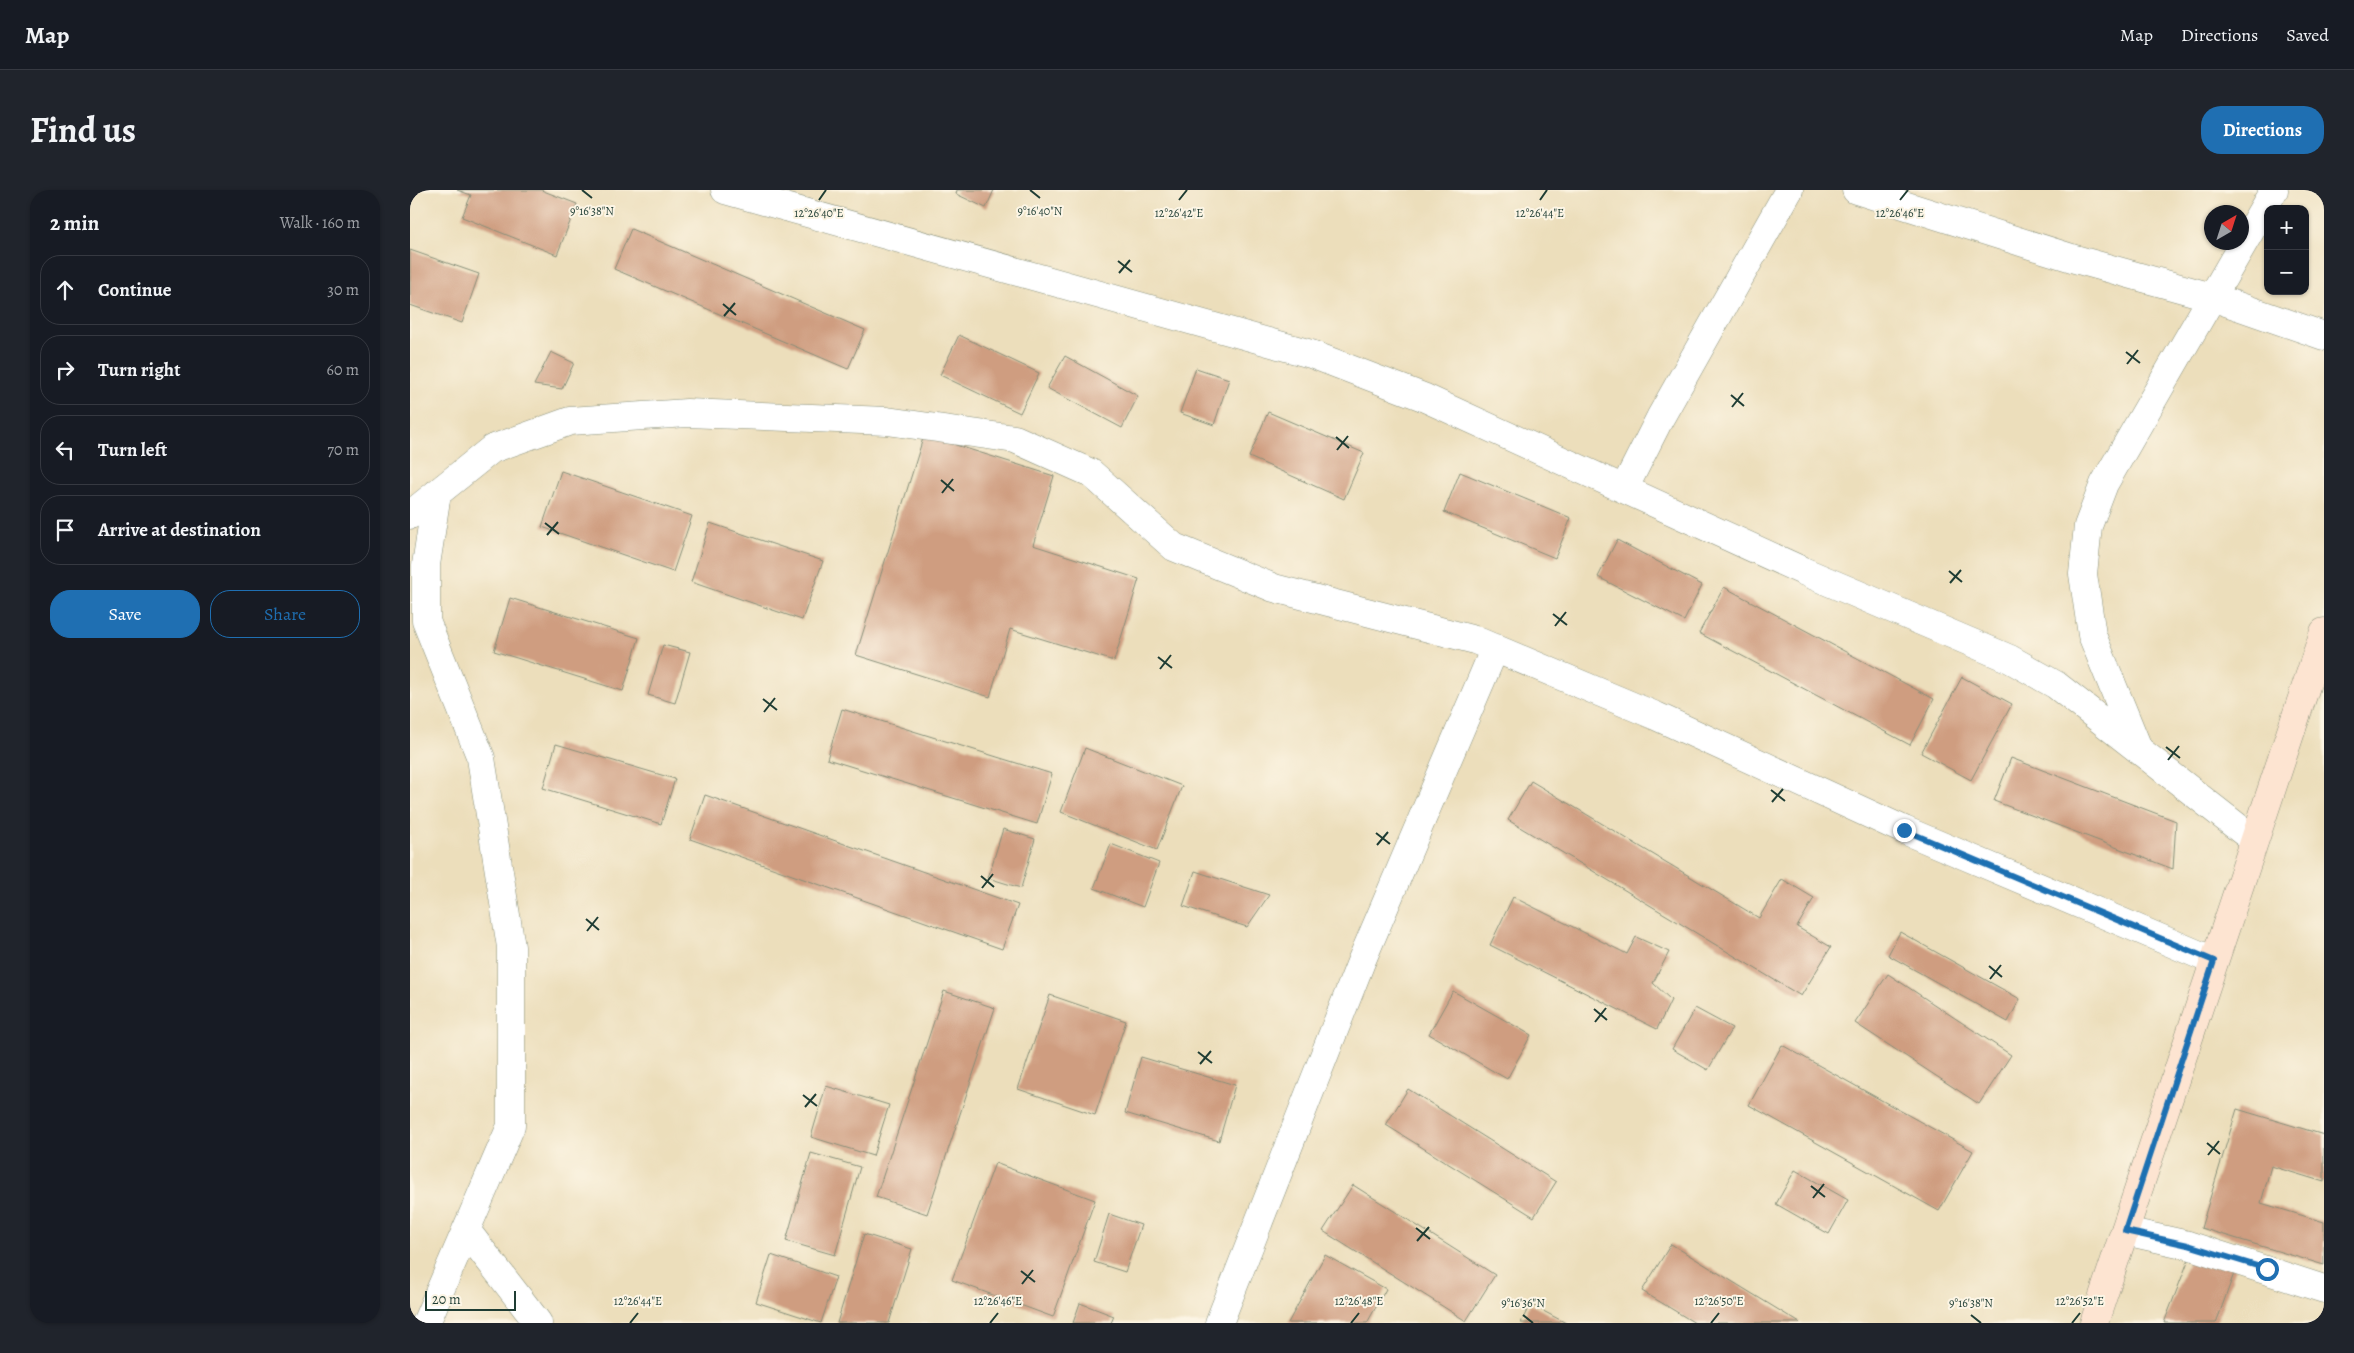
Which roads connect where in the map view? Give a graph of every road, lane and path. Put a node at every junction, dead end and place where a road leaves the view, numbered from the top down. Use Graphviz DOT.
graph roads {
  1 [pos="724,190"];
  2 [pos="1789,190"];
  3 [pos="1856,190"];
  4 [pos="2274,190"];
  5 [pos="2212,297"];
  6 [pos="2324,336"];
  7 [pos="1624,489"];
  8 [pos="437,493"];
  9 [pos="410,515"];
  10 [pos="2324,632"];
  11 [pos="1495,648"];
  12 [pos="2139,749"];
  13 [pos="2254,840"];
  14 [pos="2214,961"];
  15 [pos="466,1230"];
  16 [pos="2125,1231"];
  17 [pos="2324,1289"];
  18 [pos="426,1323"];
  19 [pos="538,1323"];
  20 [pos="1218,1323"];
  21 [pos="2094,1323"];
  1 -- 7 [label="street"];
  2 -- 7 [label="street"];
  3 -- 5 [label="street"];
  4 -- 5 [label="street"];
  5 -- 6 [label="street"];
  5 -- 12 [label="street"];
  7 -- 12 [label="street"];
  8 -- 9 [label="street"];
  8 -- 11 [label="street"];
  8 -- 15 [label="street"];
  10 -- 13 [label="main road"];
  11 -- 14 [label="street"];
  11 -- 20 [label="street"];
  12 -- 13 [label="street"];
  13 -- 14 [label="main road"];
  14 -- 16 [label="main road"];
  15 -- 18 [label="street"];
  15 -- 19 [label="street"];
  16 -- 17 [label="street"];
  16 -- 21 [label="main road"];
}
